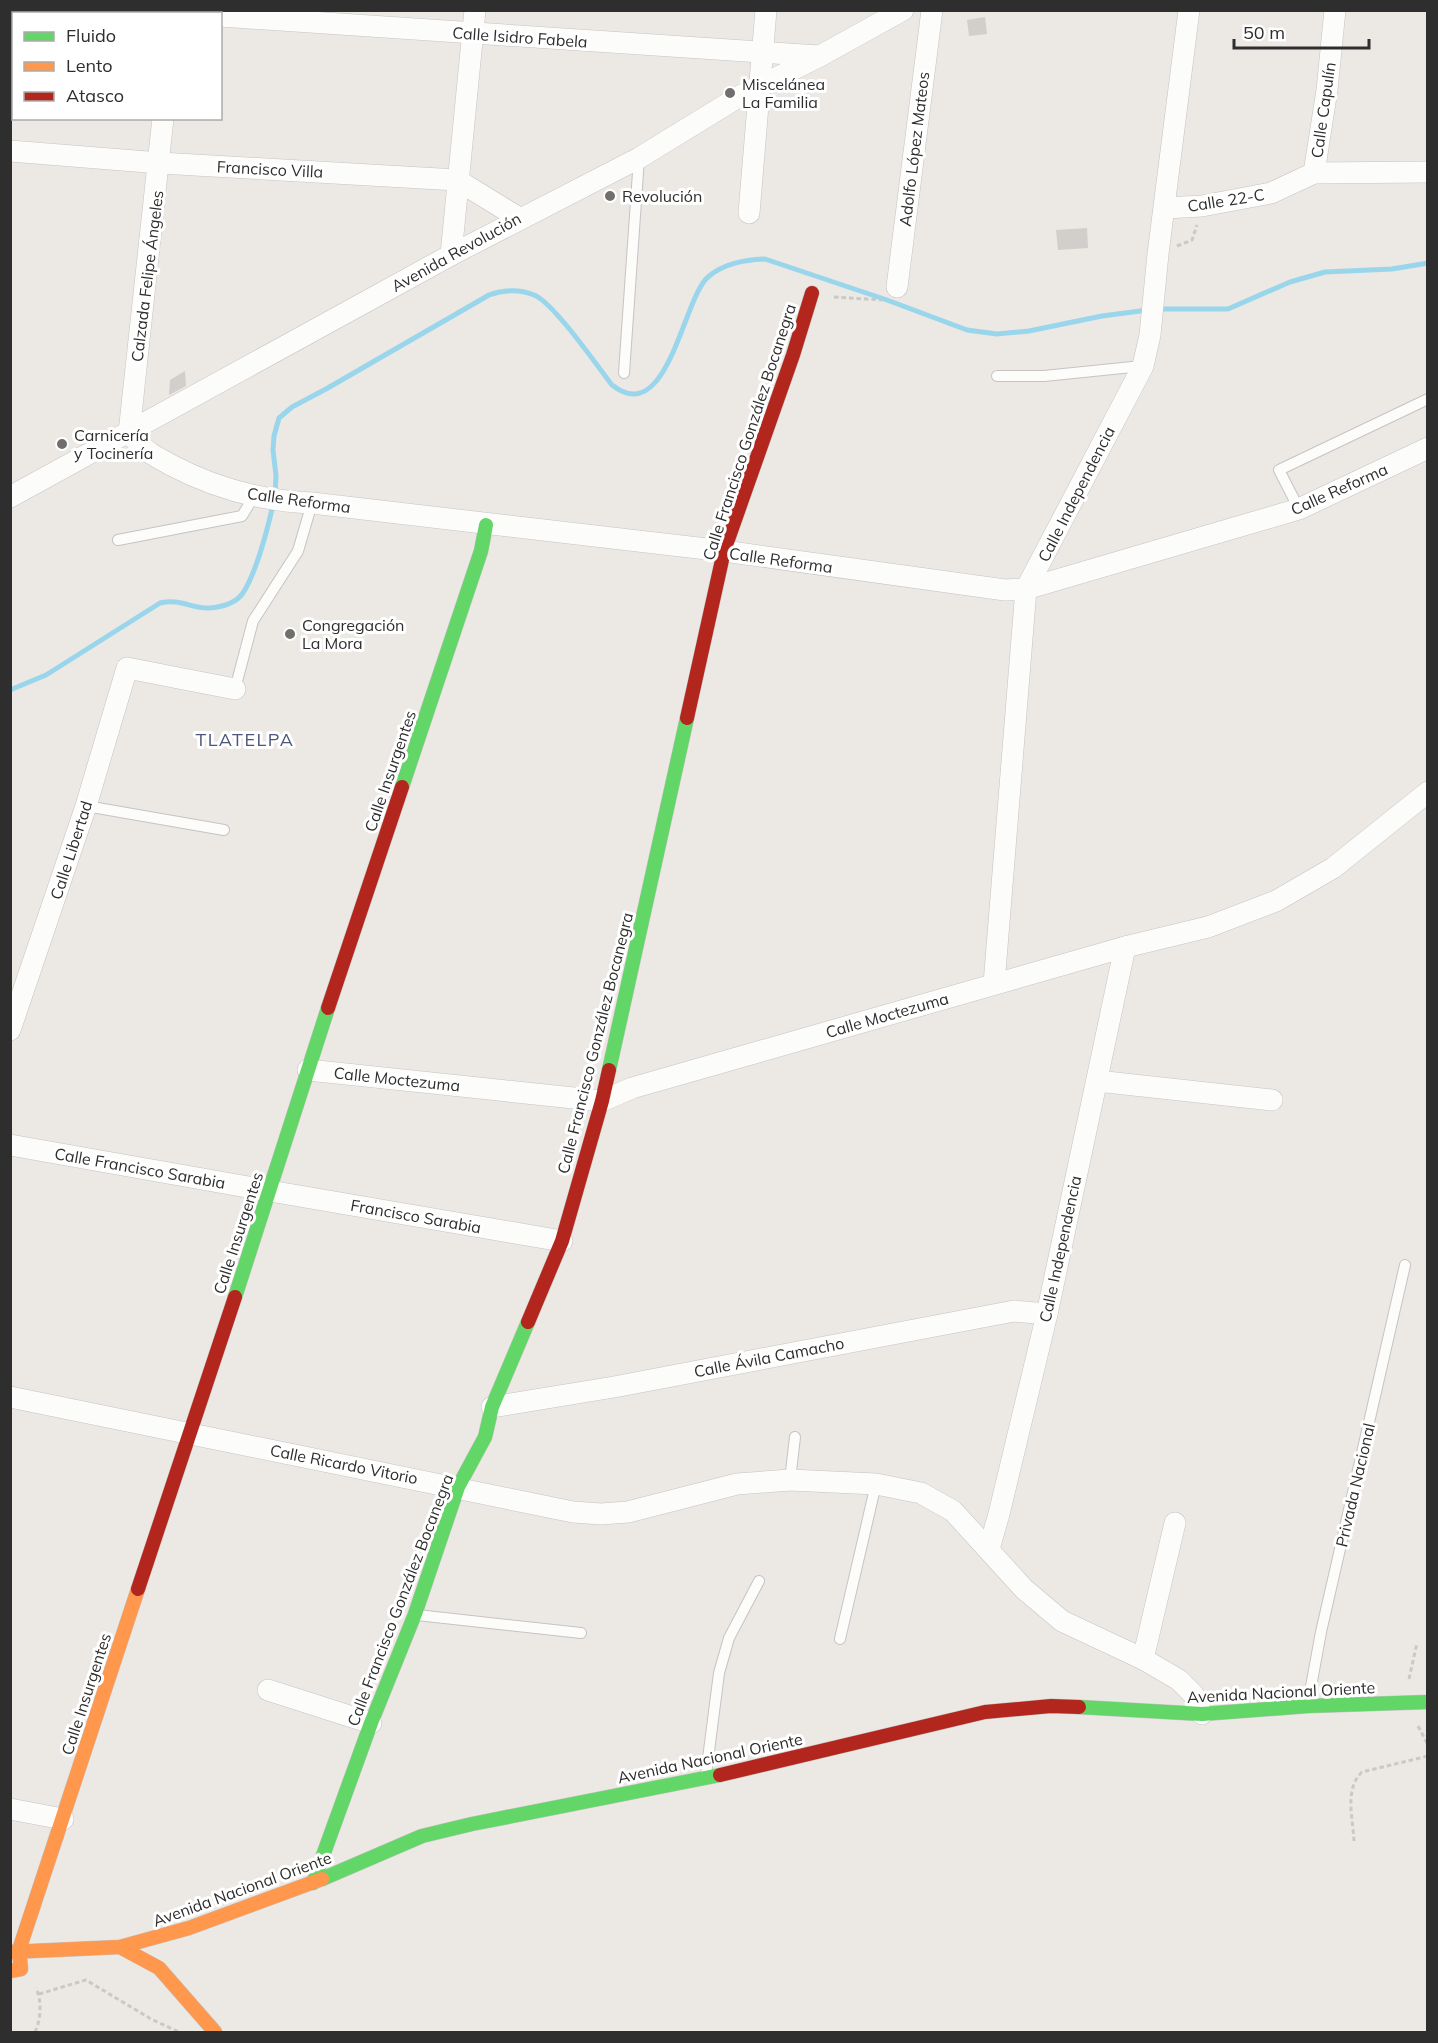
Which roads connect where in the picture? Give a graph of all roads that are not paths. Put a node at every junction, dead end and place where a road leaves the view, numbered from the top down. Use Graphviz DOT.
graph roads {
  1 [pos="129,10"];
  2 [pos="475,10"];
  3 [pos="766,10"];
  4 [pos="903,10"];
  5 [pos="932,10"];
  6 [pos="1189,10"];
  7 [pos="1335,10"];
  8 [pos="172,12"];
  9 [pos="222,16"];
  10 [pos="472,34"];
  11 [pos="764,52"];
  12 [pos="820,56"];
  13 [pos="760,87"];
  14 [pos="163,120"];
  15 [pos="10,151"];
  16 [pos="639,158"];
  17 [pos="160,163"];
  18 [pos="1428,171"];
  19 [pos="1314,174"];
  20 [pos="457,180"];
  21 [pos="1164,208"];
  22 [pos="749,213"];
  23 [pos="519,218"];
  24 [pos="451,255"];
  25 [pos="897,287"];
  26 [pos="812,293"];
  27 [pos="1143,366"];
  28 [pos="624,373"];
  29 [pos="998,376"];
  30 [pos="1428,399"];
  31 [pos="129,433"];
  32 [pos="1428,448"];
  33 [pos="254,496"];
  34 [pos="10,497"];
  35 [pos="312,503"];
  36 [pos="1299,509"];
  37 [pos="486,525"];
  38 [pos="118,540"];
  39 [pos="724,551"];
  40 [pos="1026,589"];
  41 [pos="235,689"];
  42 [pos="1428,792"];
  43 [pos="86,806"];
  44 [pos="224,830"];
  45 [pos="1125,947"];
  46 [pos="994,984"];
  47 [pos="10,1030"];
  48 [pos="308,1070"];
  49 [pos="1097,1081"];
  50 [pos="602,1101"];
  51 [pos="1272,1101"];
  52 [pos="10,1145"];
  53 [pos="270,1191"];
  54 [pos="562,1241"];
  55 [pos="1405,1265"];
  56 [pos="1047,1314"];
  57 [pos="10,1397"];
  58 [pos="492,1407"];
  59 [pos="190,1433"];
  60 [pos="795,1437"];
  61 [pos="790,1480"];
  62 [pos="876,1484"];
  63 [pos="458,1487"];
  64 [pos="1175,1523"];
  65 [pos="989,1549"];
  66 [pos="759,1581"];
  67 [pos="415,1614"];
  68 [pos="581,1633"];
  69 [pos="840,1639"];
  70 [pos="1143,1659"];
  71 [pos="268,1690"];
  72 [pos="1428,1702"];
  73 [pos="1308,1706"];
  74 [pos="1202,1714"];
  75 [pos="371,1723"];
  76 [pos="706,1778"];
  77 [pos="10,1809"];
  78 [pos="63,1820"];
  79 [pos="313,1883"];
  80 [pos="120,1947"];
  81 [pos="15,1951"];
  82 [pos="16,1970"];
  83 [pos="215,2032"];
  1 -- 8 [label="street"];
  2 -- 10 [label="street"];
  3 -- 11 [label="street"];
  4 -- 12 [label="street, Avenida Revolución"];
  5 -- 25 [label="street, Adolfo López Mateos"];
  6 -- 21 [label="street, Calle Independencia"];
  7 -- 19 [label="street, Calle Capulín"];
  9 -- 10 [label="street, Calle Isidro Fabela"];
  10 -- 11 [label="street, Calle Isidro Fabela"];
  10 -- 20 [label="street"];
  11 -- 12 [label="street, Calle Isidro Fabela"];
  11 -- 13 [label="street"];
  12 -- 13 [label="street, Avenida Revolución"];
  13 -- 16 [label="street, Avenida Revolución"];
  13 -- 22 [label="street"];
  14 -- 17 [label="street, Calzada Felipe Ángeles"];
  15 -- 17 [label="street, Francisco Villa"];
  16 -- 23 [label="street, Avenida Revolución"];
  16 -- 28 [label="lane"];
  17 -- 20 [label="street, Francisco Villa"];
  17 -- 31 [label="street, Calzada Felipe Ángeles"];
  18 -- 19 [label="street, Calle 22-C"];
  19 -- 21 [label="street, Calle 22-C"];
  20 -- 23 [label="street, Francisco Villa"];
  20 -- 24 [label="street"];
  21 -- 27 [label="street, Calle Independencia"];
  23 -- 24 [label="street, Avenida Revolución"];
  24 -- 31 [label="street, Avenida Revolución"];
  26 -- 39 [label="street, Calle Francisco González Bocanegra"];
  27 -- 29 [label="lane"];
  27 -- 40 [label="street, Calle Independencia"];
  30 -- 36 [label="lane"];
  31 -- 33 [label="street, Calle Reforma"];
  31 -- 34 [label="street, Avenida Revolución"];
  32 -- 36 [label="street, Calle Reforma"];
  33 -- 35 [label="street, Calle Reforma"];
  33 -- 38 [label="lane"];
  35 -- 37 [label="street, Calle Reforma"];
  35 -- 41 [label="lane"];
  36 -- 40 [label="street, Calle Reforma"];
  37 -- 39 [label="street, Calle Reforma"];
  37 -- 48 [label="street, Calle Insurgentes"];
  39 -- 40 [label="street, Calle Reforma"];
  39 -- 50 [label="street, Calle Francisco González Bocanegra"];
  40 -- 46 [label="street, Calle Independencia"];
  41 -- 43 [label="street, Calle Libertad"];
  42 -- 45 [label="street, Calle Moctezuma"];
  43 -- 44 [label="lane"];
  43 -- 47 [label="street, Calle Libertad"];
  45 -- 46 [label="street, Calle Moctezuma"];
  45 -- 49 [label="street, Calle Independencia"];
  46 -- 50 [label="street, Calle Moctezuma"];
  48 -- 50 [label="street, Calle Moctezuma"];
  48 -- 53 [label="street, Calle Insurgentes"];
  49 -- 51 [label="street"];
  49 -- 56 [label="street, Calle Independencia"];
  50 -- 54 [label="street, Calle Francisco González Bocanegra"];
  52 -- 53 [label="street, Calle Francisco Sarabia"];
  53 -- 54 [label="street, Francisco Sarabia"];
  53 -- 59 [label="street, Calle Insurgentes"];
  54 -- 58 [label="street, Calle Francisco González Bocanegra"];
  55 -- 73 [label="lane, Privada Nacional"];
  56 -- 58 [label="street, Calle Ávila Camacho"];
  56 -- 65 [label="street, Calle Independencia"];
  57 -- 59 [label="street, Calle Ricardo Vitorio"];
  58 -- 63 [label="street, Calle Francisco González Bocanegra"];
  59 -- 63 [label="street, Calle Ricardo Vitorio"];
  59 -- 78 [label="street, Calle Insurgentes"];
  60 -- 61 [label="lane"];
  61 -- 62 [label="street, Calle Ricardo Vitorio"];
  61 -- 63 [label="street, Calle Ricardo Vitorio"];
  62 -- 65 [label="street, Calle Ricardo Vitorio"];
  62 -- 69 [label="lane"];
  63 -- 67 [label="street, Calle Francisco González Bocanegra"];
  64 -- 70 [label="street"];
  65 -- 70 [label="street, Calle Ricardo Vitorio"];
  66 -- 76 [label="lane"];
  67 -- 68 [label="lane"];
  67 -- 75 [label="street, Calle Francisco González Bocanegra"];
  70 -- 74 [label="street, Calle Ricardo Vitorio"];
  71 -- 75 [label="street"];
  72 -- 73 [label="street, Avenida Nacional Oriente"];
  73 -- 74 [label="street, Avenida Nacional Oriente"];
  74 -- 76 [label="street, Avenida Nacional Oriente"];
  75 -- 79 [label="street, Calle Francisco González Bocanegra"];
  76 -- 79 [label="street, Avenida Nacional Oriente"];
  77 -- 78 [label="street"];
  78 -- 81 [label="street, Calle Insurgentes"];
  79 -- 80 [label="street, Avenida Nacional Oriente"];
  80 -- 81 [label="street, Avenida Nacional Oriente"];
  80 -- 83 [label="street"];
  81 -- 82 [label="street"];
}
